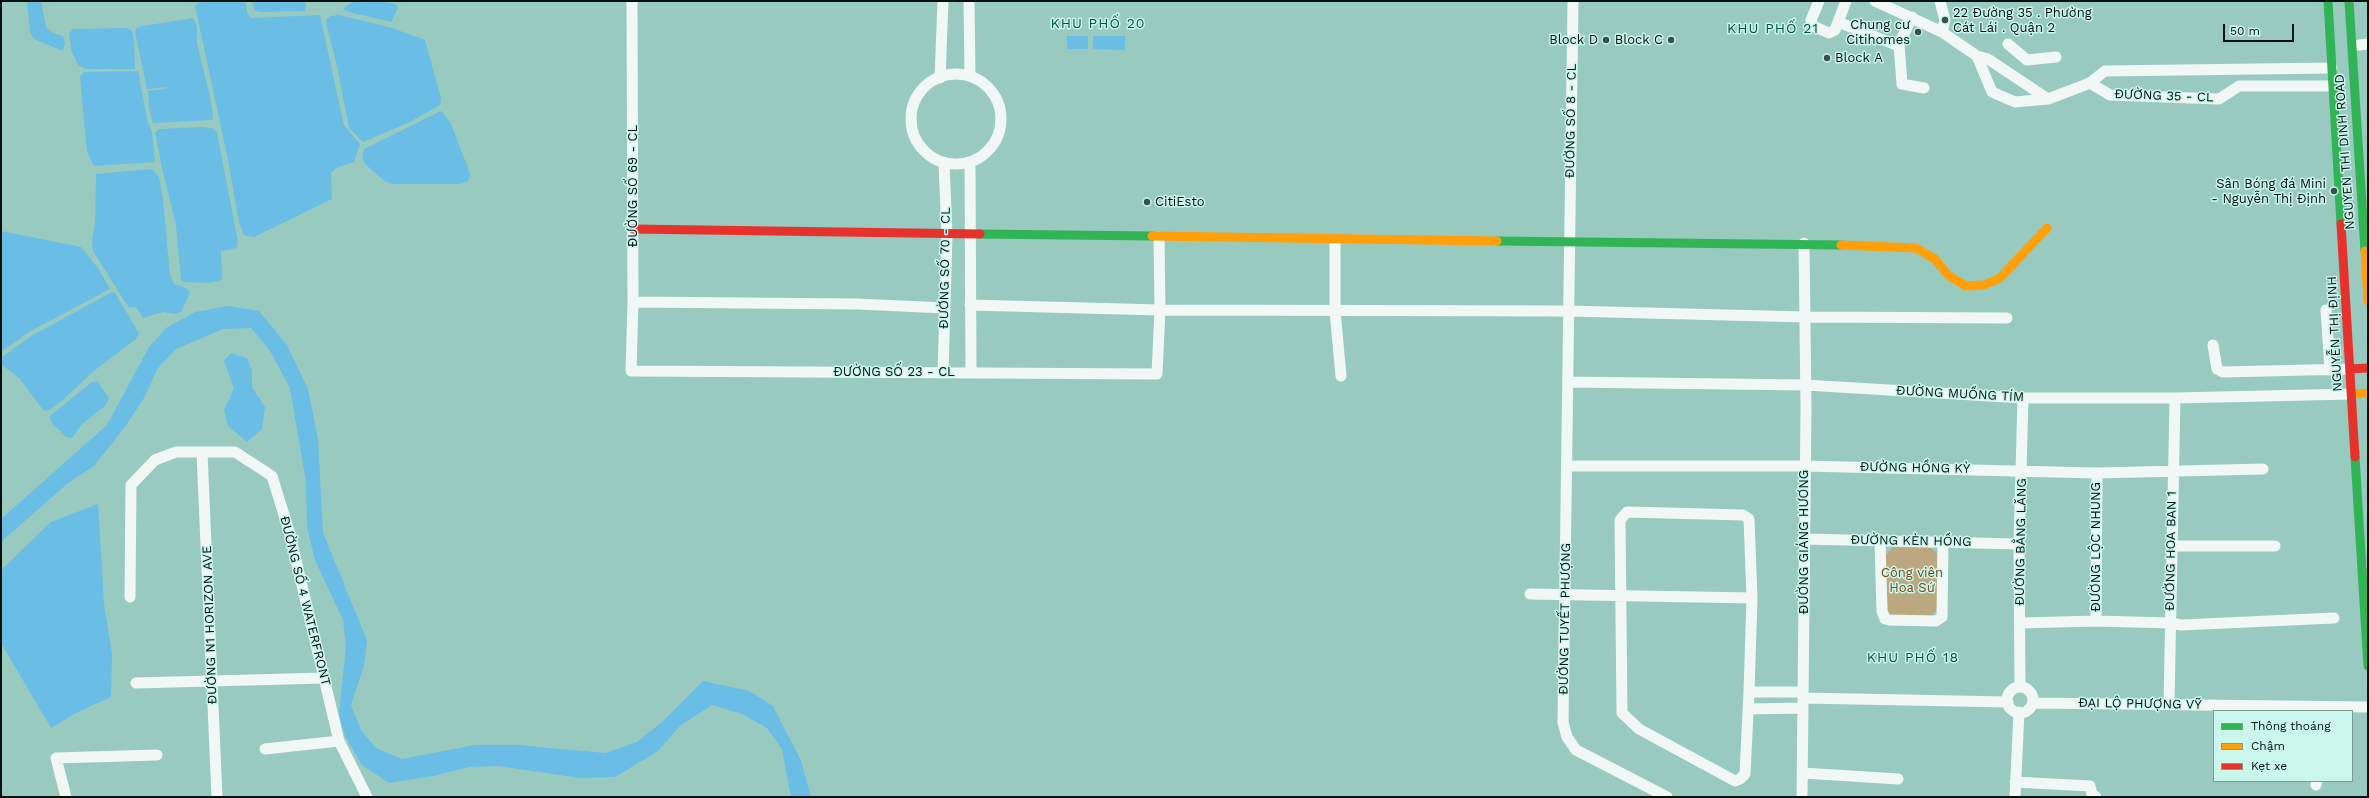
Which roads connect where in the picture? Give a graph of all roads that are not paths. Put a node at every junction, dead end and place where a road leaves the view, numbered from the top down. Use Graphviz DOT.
graph roads {
  1 [pos="632,1"];
  2 [pos="943,1"];
  3 [pos="970,1"];
  4 [pos="1573,1"];
  5 [pos="1819,1"];
  6 [pos="1846,1"];
  7 [pos="1875,1"];
  8 [pos="1940,1"];
  9 [pos="2328,1"];
  10 [pos="2338,1"];
  11 [pos="2349,1"];
  12 [pos="2357,1"];
  13 [pos="1912,17"];
  14 [pos="1838,22"];
  15 [pos="1942,32"];
  16 [pos="1899,44"];
  17 [pos="2008,44"];
  18 [pos="2364,45"];
  19 [pos="1977,56"];
  20 [pos="2056,57"];
  21 [pos="2357,67"];
  22 [pos="2337,68"];
  23 [pos="970,76"];
  24 [pos="940,78"];
  25 [pos="2090,83"];
  26 [pos="2357,85"];
  27 [pos="2338,86"];
  28 [pos="1924,88"];
  29 [pos="2048,98"];
  30 [pos="970,162"];
  31 [pos="944,163"];
  32 [pos="2367,163"];
  33 [pos="2368,190"];
  34 [pos="2047,228"];
  35 [pos="633,229"];
  36 [pos="970,234"];
  37 [pos="947,235"];
  38 [pos="1158,237"];
  39 [pos="1335,240"];
  40 [pos="1569,241"];
  41 [pos="1804,243"];
  42 [pos="2353,266"];
  43 [pos="2368,301"];
  44 [pos="633,302"];
  45 [pos="970,305"];
  46 [pos="945,308"];
  47 [pos="1160,310"];
  48 [pos="2326,310"];
  49 [pos="1335,311"];
  50 [pos="1568,311"];
  51 [pos="1805,317"];
  52 [pos="2007,318"];
  53 [pos="2213,345"];
  54 [pos="2359,366"];
  55 [pos="2330,370"];
  56 [pos="631,371"];
  57 [pos="971,372"];
  58 [pos="943,373"];
  59 [pos="1341,376"];
  60 [pos="1568,382"];
  61 [pos="1805,386"];
  62 [pos="2361,396"];
  63 [pos="2023,398"];
  64 [pos="2175,398"];
  65 [pos="202,453"];
  66 [pos="1567,466"];
  67 [pos="1804,466"];
  68 [pos="2263,469"];
  69 [pos="2022,470"];
  70 [pos="2172,472"];
  71 [pos="2097,473"];
  72 [pos="1804,539"];
  73 [pos="1880,541"];
  74 [pos="1943,543"];
  75 [pos="2019,544"];
  76 [pos="2171,546"];
  77 [pos="2275,546"];
  78 [pos="1530,594"];
  79 [pos="1566,594"];
  80 [pos="1621,595"];
  81 [pos="130,597"];
  82 [pos="1752,598"];
  83 [pos="2334,618"];
  84 [pos="2096,621"];
  85 [pos="2020,623"];
  86 [pos="2171,623"];
  87 [pos="2368,666"];
  88 [pos="324,678"];
  89 [pos="212,681"];
  90 [pos="136,683"];
  91 [pos="2020,687"];
  92 [pos="1749,692"];
  93 [pos="1803,700"];
  94 [pos="2008,702"];
  95 [pos="2033,703"];
  96 [pos="2169,704"];
  97 [pos="2368,707"];
  98 [pos="1748,709"];
  99 [pos="2336,709"];
  100 [pos="2019,712"];
  101 [pos="339,741"];
  102 [pos="265,749"];
  103 [pos="157,755"];
  104 [pos="1803,773"];
  105 [pos="1898,779"];
  106 [pos="2015,782"];
  107 [pos="66,797"];
  108 [pos="217,797"];
  109 [pos="367,797"];
  110 [pos="1667,797"];
  111 [pos="1802,797"];
  112 [pos="2015,797"];
  113 [pos="2096,797"];
  1 -- 35 [label="street, ĐƯỜNG SỐ 69 - CL"];
  2 -- 24 [label="street"];
  3 -- 23 [label="street"];
  4 -- 40 [label="street, ĐƯỜNG SỐ 8 - CL"];
  5 -- 14 [label="street"];
  6 -- 14 [label="street"];
  7 -- 13 [label="street"];
  8 -- 15 [label="street"];
  9 -- 22 [label="street, NGUYỄN THỊ ĐỊNH"];
  10 -- 22 [label="street, NGUYEN THI DINH ROAD"];
  11 -- 21 [label="street, NGUYEN THI DINH ROAD"];
  12 -- 18 [label="street"];
  13 -- 15 [label="street"];
  13 -- 16 [label="street"];
  14 -- 16 [label="street"];
  15 -- 19 [label="street"];
  16 -- 28 [label="street"];
  17 -- 20 [label="street"];
  18 -- 21 [label="street"];
  19 -- 29 [label="street"];
  19 -- 29 [label="street, ĐƯỜNG 35 - CL"];
  21 -- 22 [label="street"];
  21 -- 26 [label="street"];
  22 -- 25 [label="street, ĐƯỜNG 35 - CL"];
  22 -- 27 [label="street, NGUYỄN THỊ ĐỊNH"];
  23 -- 24 [label="street"];
  23 -- 30 [label="street"];
  24 -- 31 [label="street"];
  25 -- 27 [label="street, ĐƯỜNG 35 - CL"];
  25 -- 29 [label="street, ĐƯỜNG 35 - CL"];
  26 -- 27 [label="street"];
  26 -- 32 [label="street"];
  26 -- 43 [label="street, NGUYEN THI DINH ROAD"];
  27 -- 42 [label="street, NGUYEN THI DINH ROAD"];
  27 -- 54 [label="street, NGUYỄN THỊ ĐỊNH"];
  30 -- 31 [label="street"];
  30 -- 36 [label="street, ĐƯỜNG SỐ 70 - CL"];
  31 -- 37 [label="street, ĐƯỜNG SỐ 70 - CL"];
  32 -- 33 [label="street"];
  34 -- 41 [label="street"];
  35 -- 37 [label="street"];
  35 -- 44 [label="street, ĐƯỜNG SỐ 69 - CL"];
  36 -- 37 [label="street"];
  36 -- 38 [label="street"];
  36 -- 45 [label="street, ĐƯỜNG SỐ 70 - CL"];
  37 -- 46 [label="street, ĐƯỜNG SỐ 70 - CL"];
  38 -- 39 [label="street"];
  38 -- 47 [label="street"];
  39 -- 40 [label="street"];
  39 -- 49 [label="street"];
  40 -- 41 [label="street"];
  40 -- 50 [label="street, ĐƯỜNG SỐ 8 - CL"];
  41 -- 51 [label="street, ĐƯỜNG GIÁNG HƯƠNG"];
  44 -- 46 [label="street"];
  44 -- 56 [label="street, ĐƯỜNG SỐ 69 - CL"];
  45 -- 47 [label="street"];
  45 -- 57 [label="street, ĐƯỜNG SỐ 70 - CL"];
  46 -- 58 [label="street, ĐƯỜNG SỐ 70 - CL"];
  47 -- 49 [label="street"];
  47 -- 57 [label="street, ĐƯỜNG SỐ 23 - CL"];
  48 -- 55 [label="street"];
  49 -- 50 [label="street"];
  49 -- 59 [label="street"];
  50 -- 51 [label="street"];
  50 -- 60 [label="street, ĐƯỜNG TUYẾT PHƯỢNG"];
  51 -- 52 [label="street"];
  51 -- 61 [label="street, ĐƯỜNG GIÁNG HƯƠNG"];
  53 -- 55 [label="street"];
  54 -- 55 [label="street"];
  54 -- 62 [label="street"];
  56 -- 58 [label="street, ĐƯỜNG SỐ 23 - CL"];
  57 -- 58 [label="street, ĐƯỜNG SỐ 23 - CL"];
  60 -- 61 [label="street, ĐƯỜNG MUỒNG TÍM"];
  60 -- 66 [label="street, ĐƯỜNG TUYẾT PHƯỢNG"];
  61 -- 63 [label="street, ĐƯỜNG MUỒNG TÍM"];
  61 -- 67 [label="street, ĐƯỜNG GIÁNG HƯƠNG"];
  62 -- 64 [label="street, ĐƯỜNG MUỒNG TÍM"];
  62 -- 87 [label="street, NGUYỄN THỊ ĐỊNH"];
  63 -- 64 [label="street, ĐƯỜNG MUỒNG TÍM"];
  63 -- 69 [label="street, ĐƯỜNG BẰNG LĂNG"];
  64 -- 70 [label="street, ĐƯỜNG HOA BAN 1"];
  65 -- 81 [label="street, ĐƯỜNG SỐ 4 WATERFRONT"];
  65 -- 88 [label="street, ĐƯỜNG SỐ 4 WATERFRONT"];
  65 -- 89 [label="street, ĐƯỜNG N1 HORIZON AVE"];
  66 -- 67 [label="street, ĐƯỜNG HỒNG KỲ"];
  66 -- 79 [label="street, ĐƯỜNG TUYẾT PHƯỢNG"];
  67 -- 69 [label="street, ĐƯỜNG HỒNG KỲ"];
  67 -- 72 [label="street, ĐƯỜNG GIÁNG HƯƠNG"];
  68 -- 70 [label="street, ĐƯỜNG HỒNG KỲ"];
  69 -- 71 [label="street, ĐƯỜNG HỒNG KỲ"];
  69 -- 75 [label="street, ĐƯỜNG BẰNG LĂNG"];
  70 -- 71 [label="street, ĐƯỜNG HỒNG KỲ"];
  70 -- 76 [label="street, ĐƯỜNG HOA BAN 1"];
  71 -- 84 [label="street, ĐƯỜNG LỘC NHUNG"];
  72 -- 73 [label="street, ĐƯỜNG KÈN HỒNG"];
  72 -- 93 [label="street, ĐƯỜNG GIÁNG HƯƠNG"];
  73 -- 74 [label="street, ĐƯỜNG KÈN HỒNG"];
  73 -- 74 [label="street"];
  74 -- 75 [label="street, ĐƯỜNG KÈN HỒNG"];
  75 -- 85 [label="street, ĐƯỜNG BẰNG LĂNG"];
  76 -- 77 [label="street"];
  76 -- 86 [label="street, ĐƯỜNG HOA BAN 1"];
  78 -- 79 [label="street"];
  79 -- 80 [label="street"];
  79 -- 110 [label="street, ĐƯỜNG TUYẾT PHƯỢNG"];
  80 -- 82 [label="street"];
  80 -- 82 [label="street"];
  80 -- 98 [label="street"];
  82 -- 92 [label="street"];
  83 -- 86 [label="street"];
  84 -- 85 [label="street"];
  84 -- 86 [label="street"];
  85 -- 91 [label="street, ĐƯỜNG BẰNG LĂNG"];
  86 -- 96 [label="street, ĐƯỜNG HOA BAN 1"];
  88 -- 89 [label="street"];
  88 -- 101 [label="street, ĐƯỜNG SỐ 4 WATERFRONT"];
  89 -- 90 [label="street"];
  89 -- 108 [label="street, ĐƯỜNG N1 HORIZON AVE"];
  91 -- 94 [label="street"];
  91 -- 95 [label="street"];
  92 -- 93 [label="street"];
  92 -- 98 [label="street"];
  93 -- 94 [label="street"];
  93 -- 98 [label="street"];
  93 -- 104 [label="street"];
  94 -- 100 [label="street"];
  95 -- 96 [label="street, ĐẠI LỘ PHƯỢNG VỸ"];
  95 -- 100 [label="street"];
  96 -- 99 [label="street, ĐẠI LỘ PHƯỢNG VỸ"];
  97 -- 99 [label="street, ĐẠI LỘ PHƯỢNG VỸ"];
  100 -- 106 [label="street"];
  101 -- 102 [label="street"];
  101 -- 109 [label="street, ĐƯỜNG SỐ 4 WATERFRONT"];
  103 -- 107 [label="street"];
  104 -- 105 [label="street"];
  104 -- 111 [label="street"];
  106 -- 112 [label="street"];
  106 -- 113 [label="street"];
}
